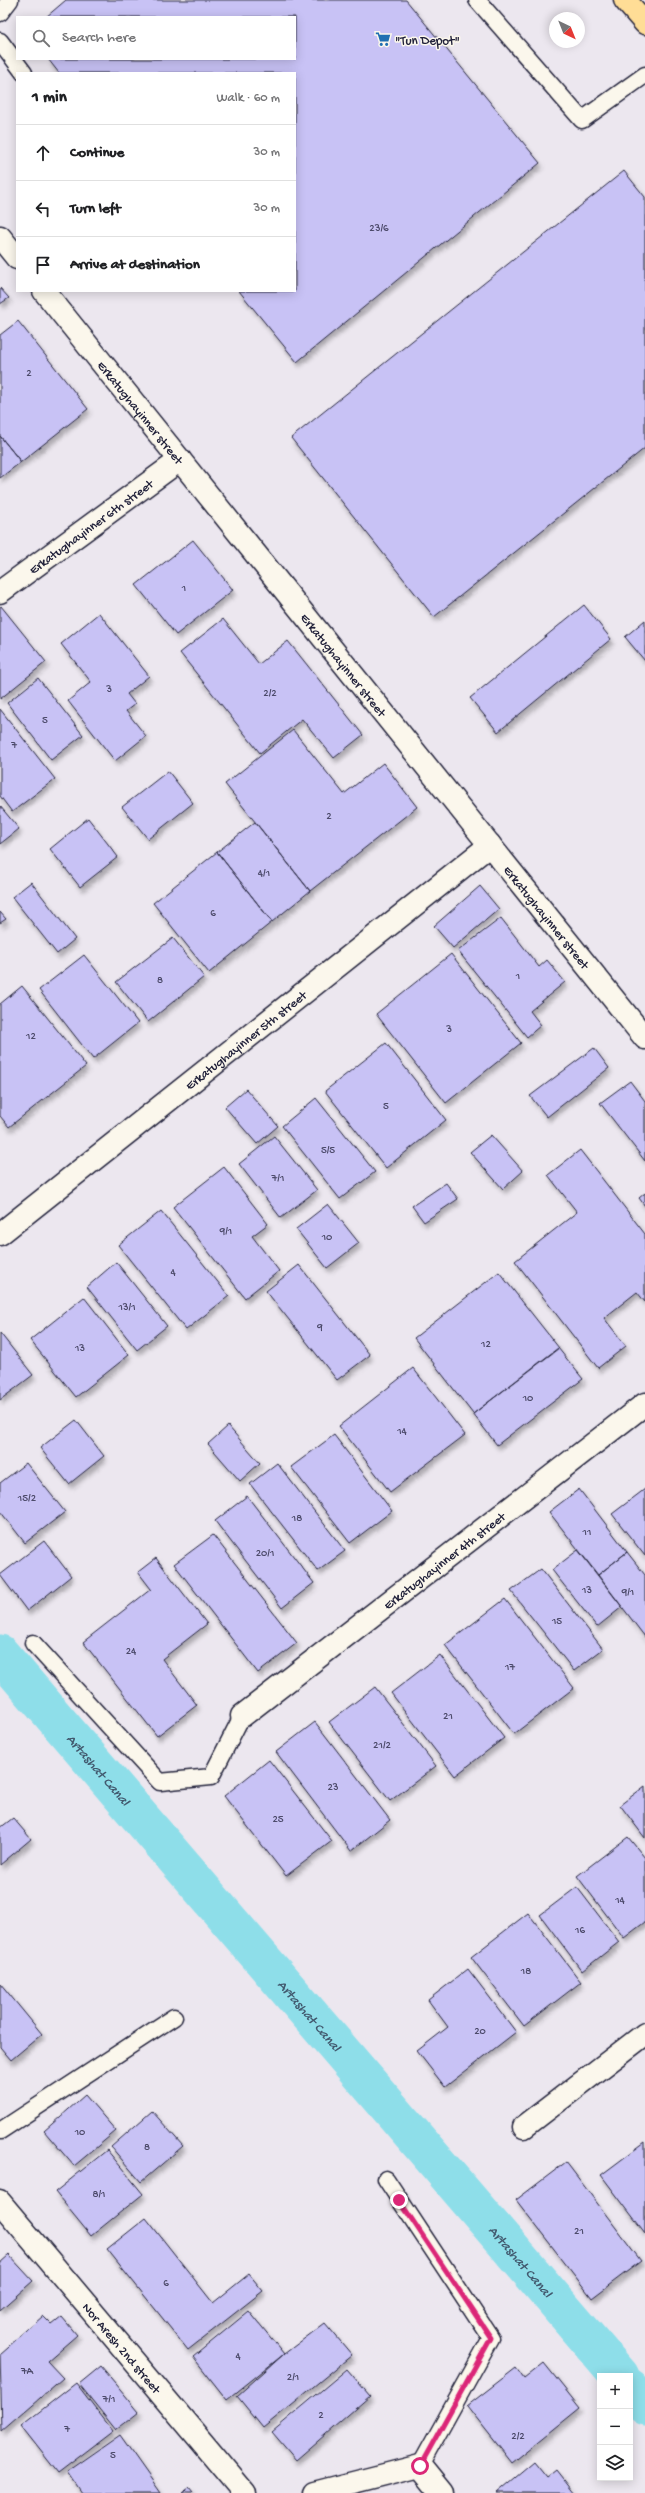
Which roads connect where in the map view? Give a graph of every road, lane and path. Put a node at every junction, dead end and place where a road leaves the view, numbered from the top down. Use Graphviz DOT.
graph roads {
  1 [pos="10,0"];
  2 [pos="477,0"];
  3 [pos="625,0"];
  4 [pos="0,13"];
  5 [pos="645,23"];
  6 [pos="0,41"];
  7 [pos="23,72"];
  8 [pos="645,75"];
  9 [pos="0,237"];
  10 [pos="16,257"];
  11 [pos="45,292"];
  12 [pos="180,460"];
  13 [pos="0,592"];
  14 [pos="490,845"];
  15 [pos="645,1038"];
  16 [pos="0,1234"];
  17 [pos="645,1404"];
  18 [pos="33,1643"];
  19 [pos="242,1716"];
  20 [pos="174,2017"];
  21 [pos="645,2034"];
  22 [pos="524,2127"];
  23 [pos="0,2131"];
  24 [pos="386,2179"];
  25 [pos="0,2202"];
  26 [pos="420,2466"];
  27 [pos="245,2493"];
  28 [pos="314,2493"];
  29 [pos="442,2493"];
  1 -- 4 [label="lane"];
  2 -- 8 [label="lane"];
  3 -- 5 [label="main road"];
  6 -- 7 [label="lane"];
  9 -- 10 [label="street"];
  11 -- 12 [label="street, Erkatughayinner street"];
  12 -- 13 [label="street, Erkatughayinner 6th street"];
  12 -- 14 [label="street, Erkatughayinner street"];
  14 -- 15 [label="street, Erkatughayinner street"];
  14 -- 16 [label="street, Erkatughayinner 5th street"];
  17 -- 19 [label="street, Erkatughayinner 4th street"];
  18 -- 19 [label="lane"];
  20 -- 23 [label="lane"];
  21 -- 22 [label="street"];
  24 -- 26 [label="lane"];
  25 -- 27 [label="street, Nor Aresh 2nd street"];
  26 -- 28 [label="street"];
  26 -- 29 [label="street"];
}
